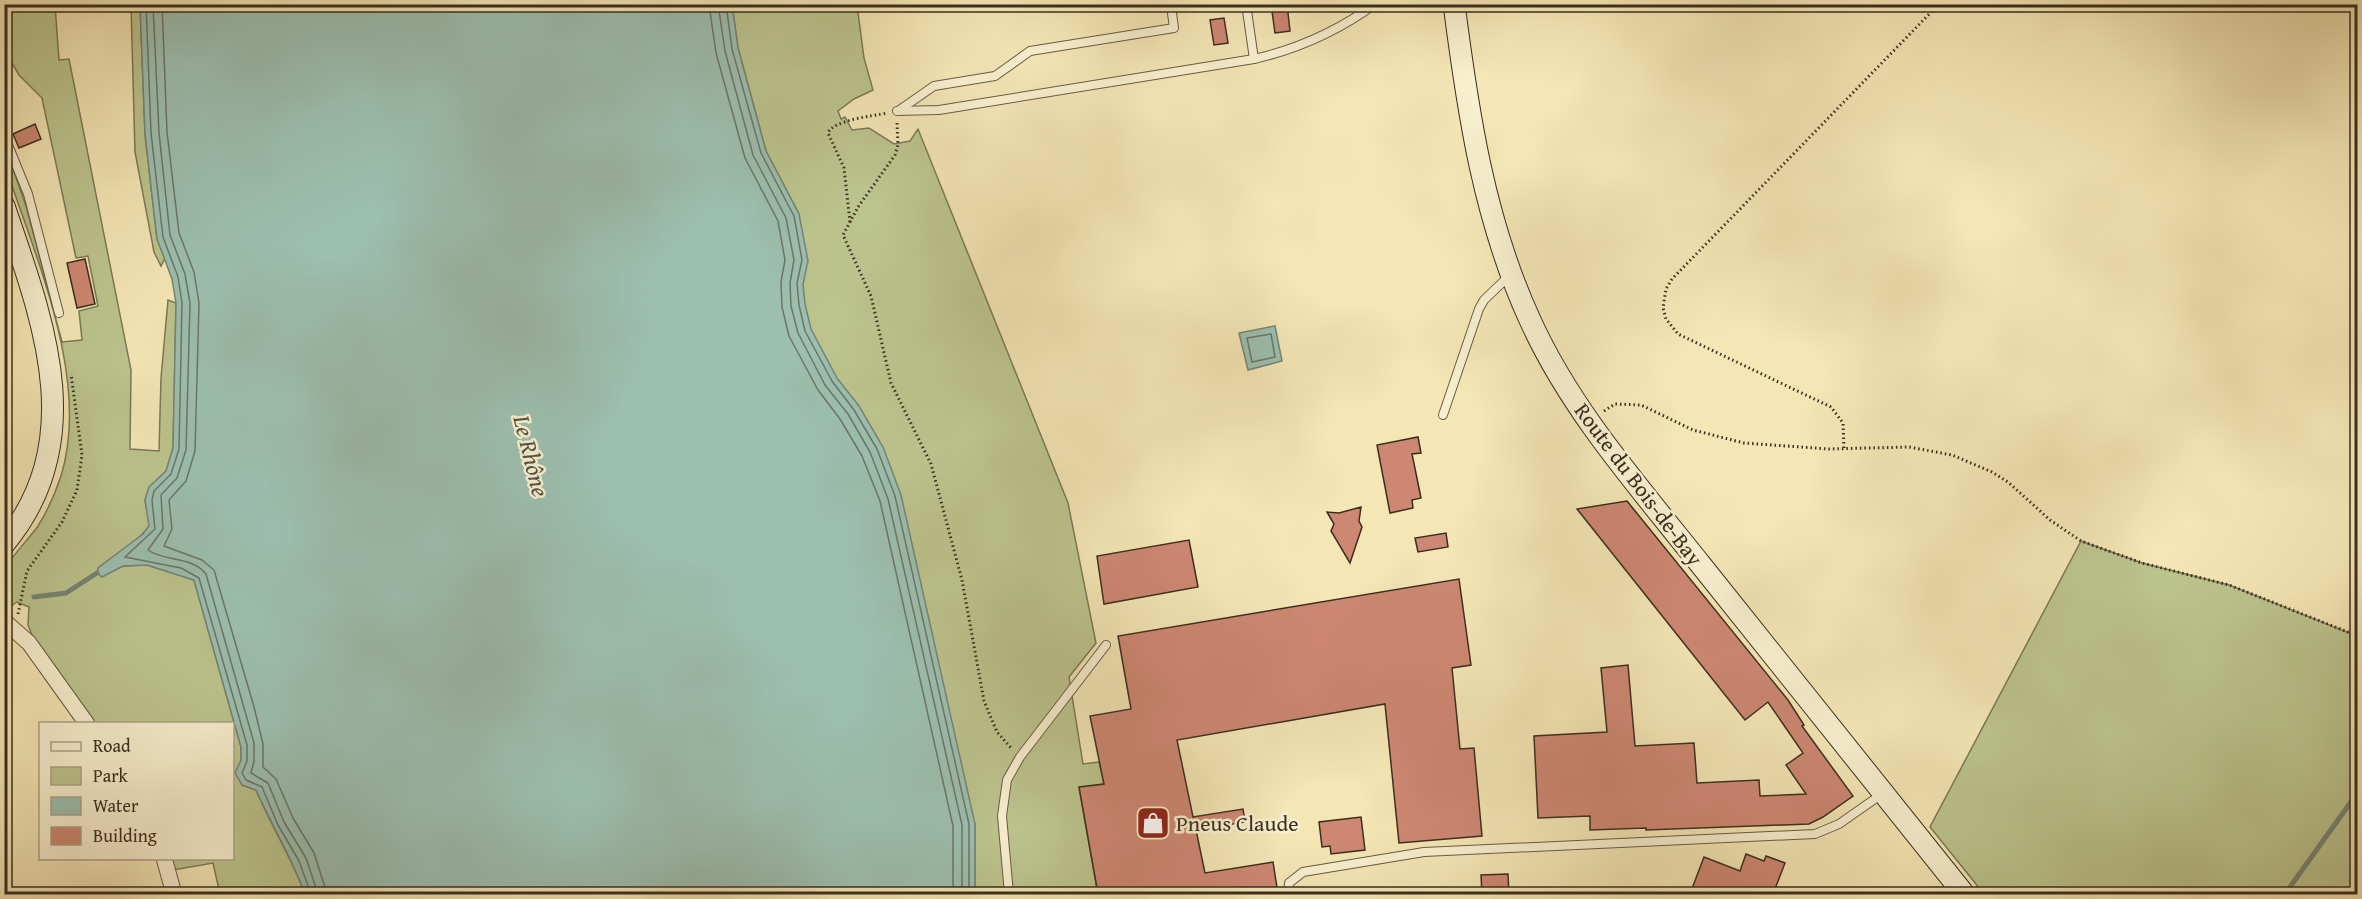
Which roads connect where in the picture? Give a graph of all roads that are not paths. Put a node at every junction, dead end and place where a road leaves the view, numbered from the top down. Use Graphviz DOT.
graph roads {
  1 [pos="1179,4"];
  2 [pos="1246,4"];
  3 [pos="1375,4"];
  4 [pos="1454,4"];
  5 [pos="1254,59"];
  6 [pos="4,135"];
  7 [pos="4,206"];
  8 [pos="1510,275"];
  9 [pos="59,313"];
  10 [pos="1443,415"];
  11 [pos="4,544"];
  12 [pos="4,621"];
  13 [pos="1106,645"];
  14 [pos="86,722"];
  15 [pos="1883,793"];
  16 [pos="165,860"];
  17 [pos="174,894"];
  18 [pos="1010,894"];
  19 [pos="1288,894"];
  20 [pos="1964,894"];
  1 -- 5 [label="lane"];
  2 -- 5 [label="lane"];
  3 -- 5 [label="lane"];
  4 -- 8 [label="main road, Route du Bois-de-Bay"];
  6 -- 9 [label="lane"];
  7 -- 11 [label="main road"];
  8 -- 10 [label="lane"];
  8 -- 15 [label="main road, Route du Bois-de-Bay"];
  12 -- 14 [label="street"];
  13 -- 18 [label="lane"];
  15 -- 19 [label="lane"];
  15 -- 20 [label="main road, Route du Bois-de-Bay"];
  16 -- 17 [label="street"];
}
